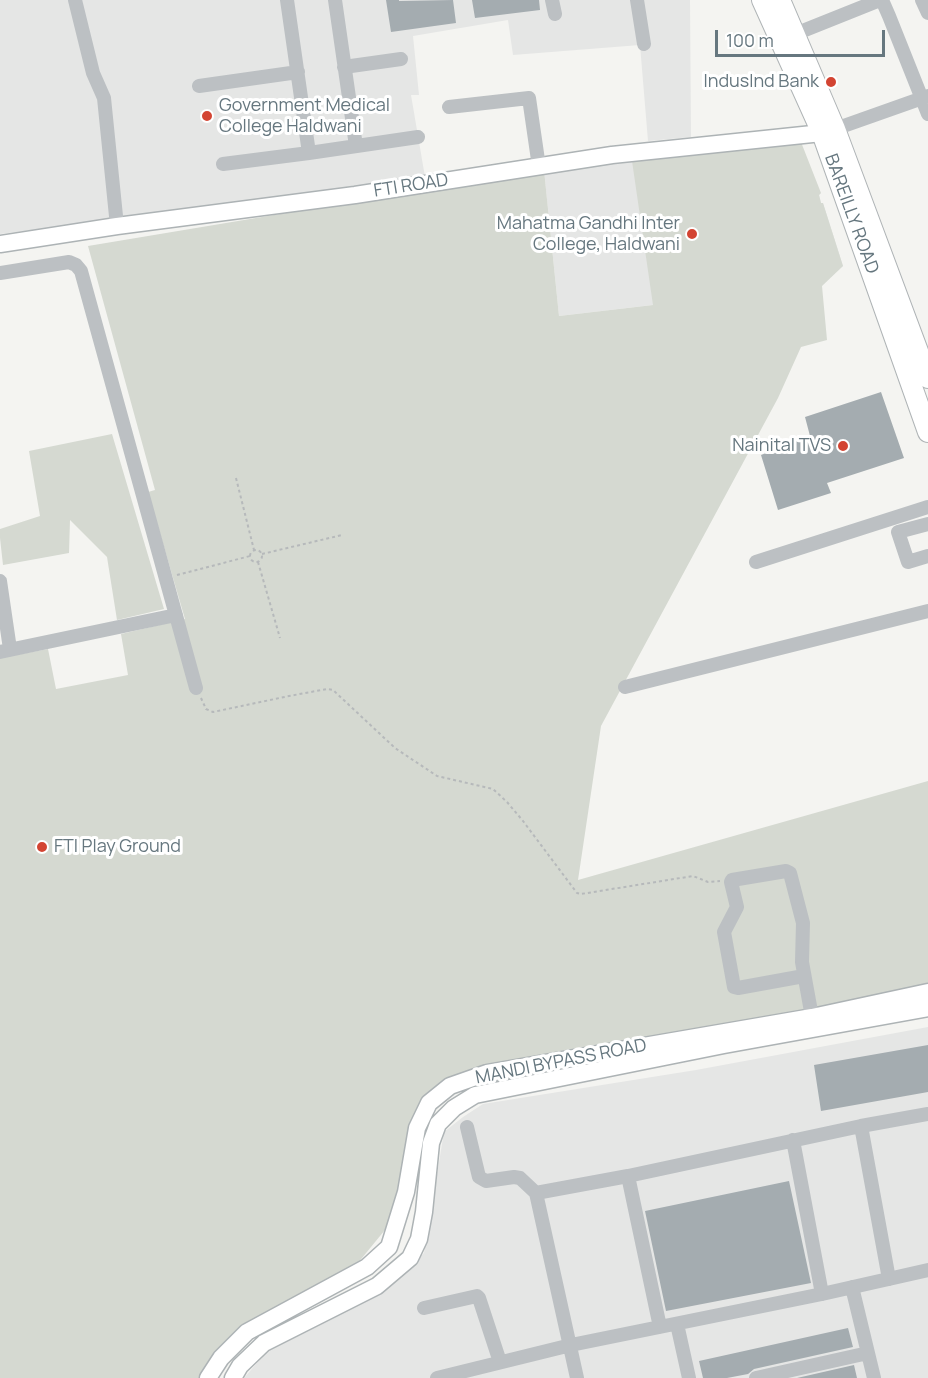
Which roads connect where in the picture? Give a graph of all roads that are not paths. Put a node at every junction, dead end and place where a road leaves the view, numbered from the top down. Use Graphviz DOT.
graph roads {
  1 [pos="75,0"];
  2 [pos="287,0"];
  3 [pos="335,0"];
  4 [pos="637,0"];
  5 [pos="762,0"];
  6 [pos="780,0"];
  7 [pos="881,0"];
  8 [pos="922,0"];
  9 [pos="928,13"];
  10 [pos="795,34"];
  11 [pos="644,44"];
  12 [pos="401,59"];
  13 [pos="344,67"];
  14 [pos="297,72"];
  15 [pos="199,86"];
  16 [pos="925,98"];
  17 [pos="449,107"];
  18 [pos="928,114"];
  19 [pos="828,131"];
  20 [pos="418,137"];
  21 [pos="357,146"];
  22 [pos="309,153"];
  23 [pos="223,164"];
  24 [pos="539,167"];
  25 [pos="117,226"];
  26 [pos="0,244"];
  27 [pos="0,273"];
  28 [pos="917,354"];
  29 [pos="928,378"];
  30 [pos="928,432"];
  31 [pos="928,507"];
  32 [pos="928,524"];
  33 [pos="928,556"];
  34 [pos="756,562"];
  35 [pos="0,581"];
  36 [pos="928,610"];
  37 [pos="176,615"];
  38 [pos="5,650"];
  39 [pos="195,687"];
  40 [pos="625,687"];
  41 [pos="804,975"];
  42 [pos="928,992"];
  43 [pos="928,1008"];
  44 [pos="812,1017"];
  45 [pos="928,1114"];
  46 [pos="861,1126"];
  47 [pos="467,1127"];
  48 [pos="793,1140"];
  49 [pos="628,1176"];
  50 [pos="536,1193"];
  51 [pos="928,1270"];
  52 [pos="889,1279"];
  53 [pos="852,1287"];
  54 [pos="822,1294"];
  55 [pos="424,1308"];
  56 [pos="677,1324"];
  57 [pos="660,1327"];
  58 [pos="571,1345"];
  59 [pos="868,1353"];
  60 [pos="500,1362"];
  61 [pos="468,1374"];
  62 [pos="208,1378"];
  63 [pos="232,1378"];
  64 [pos="437,1378"];
  65 [pos="577,1378"];
  66 [pos="688,1378"];
  67 [pos="756,1378"];
  68 [pos="874,1378"];
  1 -- 25 [label="street"];
  2 -- 14 [label="street"];
  3 -- 13 [label="street"];
  4 -- 11 [label="street"];
  5 -- 19 [label="highway, BAREILLY ROAD"];
  6 -- 10 [label="highway, BAREILLY ROAD"];
  7 -- 10 [label="street"];
  7 -- 16 [label="street"];
  8 -- 9 [label="street"];
  10 -- 19 [label="highway, BAREILLY ROAD"];
  12 -- 13 [label="street"];
  13 -- 21 [label="street"];
  14 -- 15 [label="street"];
  14 -- 22 [label="street"];
  16 -- 18 [label="street"];
  16 -- 19 [label="street"];
  17 -- 24 [label="street"];
  19 -- 24 [label="main road, FTI ROAD"];
  19 -- 28 [label="highway, BAREILLY ROAD"];
  20 -- 21 [label="street"];
  21 -- 22 [label="street"];
  22 -- 23 [label="street"];
  24 -- 25 [label="main road, FTI ROAD"];
  25 -- 26 [label="main road, FTI ROAD"];
  27 -- 37 [label="street"];
  28 -- 29 [label="highway, BAREILLY ROAD"];
  28 -- 30 [label="highway, BAREILLY ROAD"];
  31 -- 34 [label="street"];
  32 -- 33 [label="street"];
  35 -- 38 [label="street"];
  36 -- 40 [label="street"];
  37 -- 38 [label="street"];
  37 -- 39 [label="street"];
  41 -- 41 [label="street"];
  41 -- 44 [label="street"];
  42 -- 44 [label="main road, MANDI BYPASS ROAD"];
  43 -- 63 [label="main road, MANDI BYPASS ROAD"];
  44 -- 62 [label="main road, MANDI BYPASS ROAD"];
  45 -- 46 [label="street"];
  46 -- 48 [label="street"];
  46 -- 52 [label="street"];
  47 -- 50 [label="street"];
  48 -- 49 [label="street"];
  48 -- 54 [label="street"];
  49 -- 50 [label="street"];
  49 -- 57 [label="street"];
  50 -- 58 [label="street"];
  51 -- 52 [label="street"];
  52 -- 53 [label="street"];
  53 -- 54 [label="street"];
  53 -- 59 [label="street"];
  54 -- 56 [label="street"];
  55 -- 60 [label="street"];
  56 -- 57 [label="street"];
  56 -- 66 [label="street"];
  57 -- 58 [label="street"];
  58 -- 60 [label="street"];
  58 -- 65 [label="street"];
  59 -- 67 [label="street"];
  59 -- 68 [label="street"];
  60 -- 61 [label="street"];
  61 -- 64 [label="street"];
}
